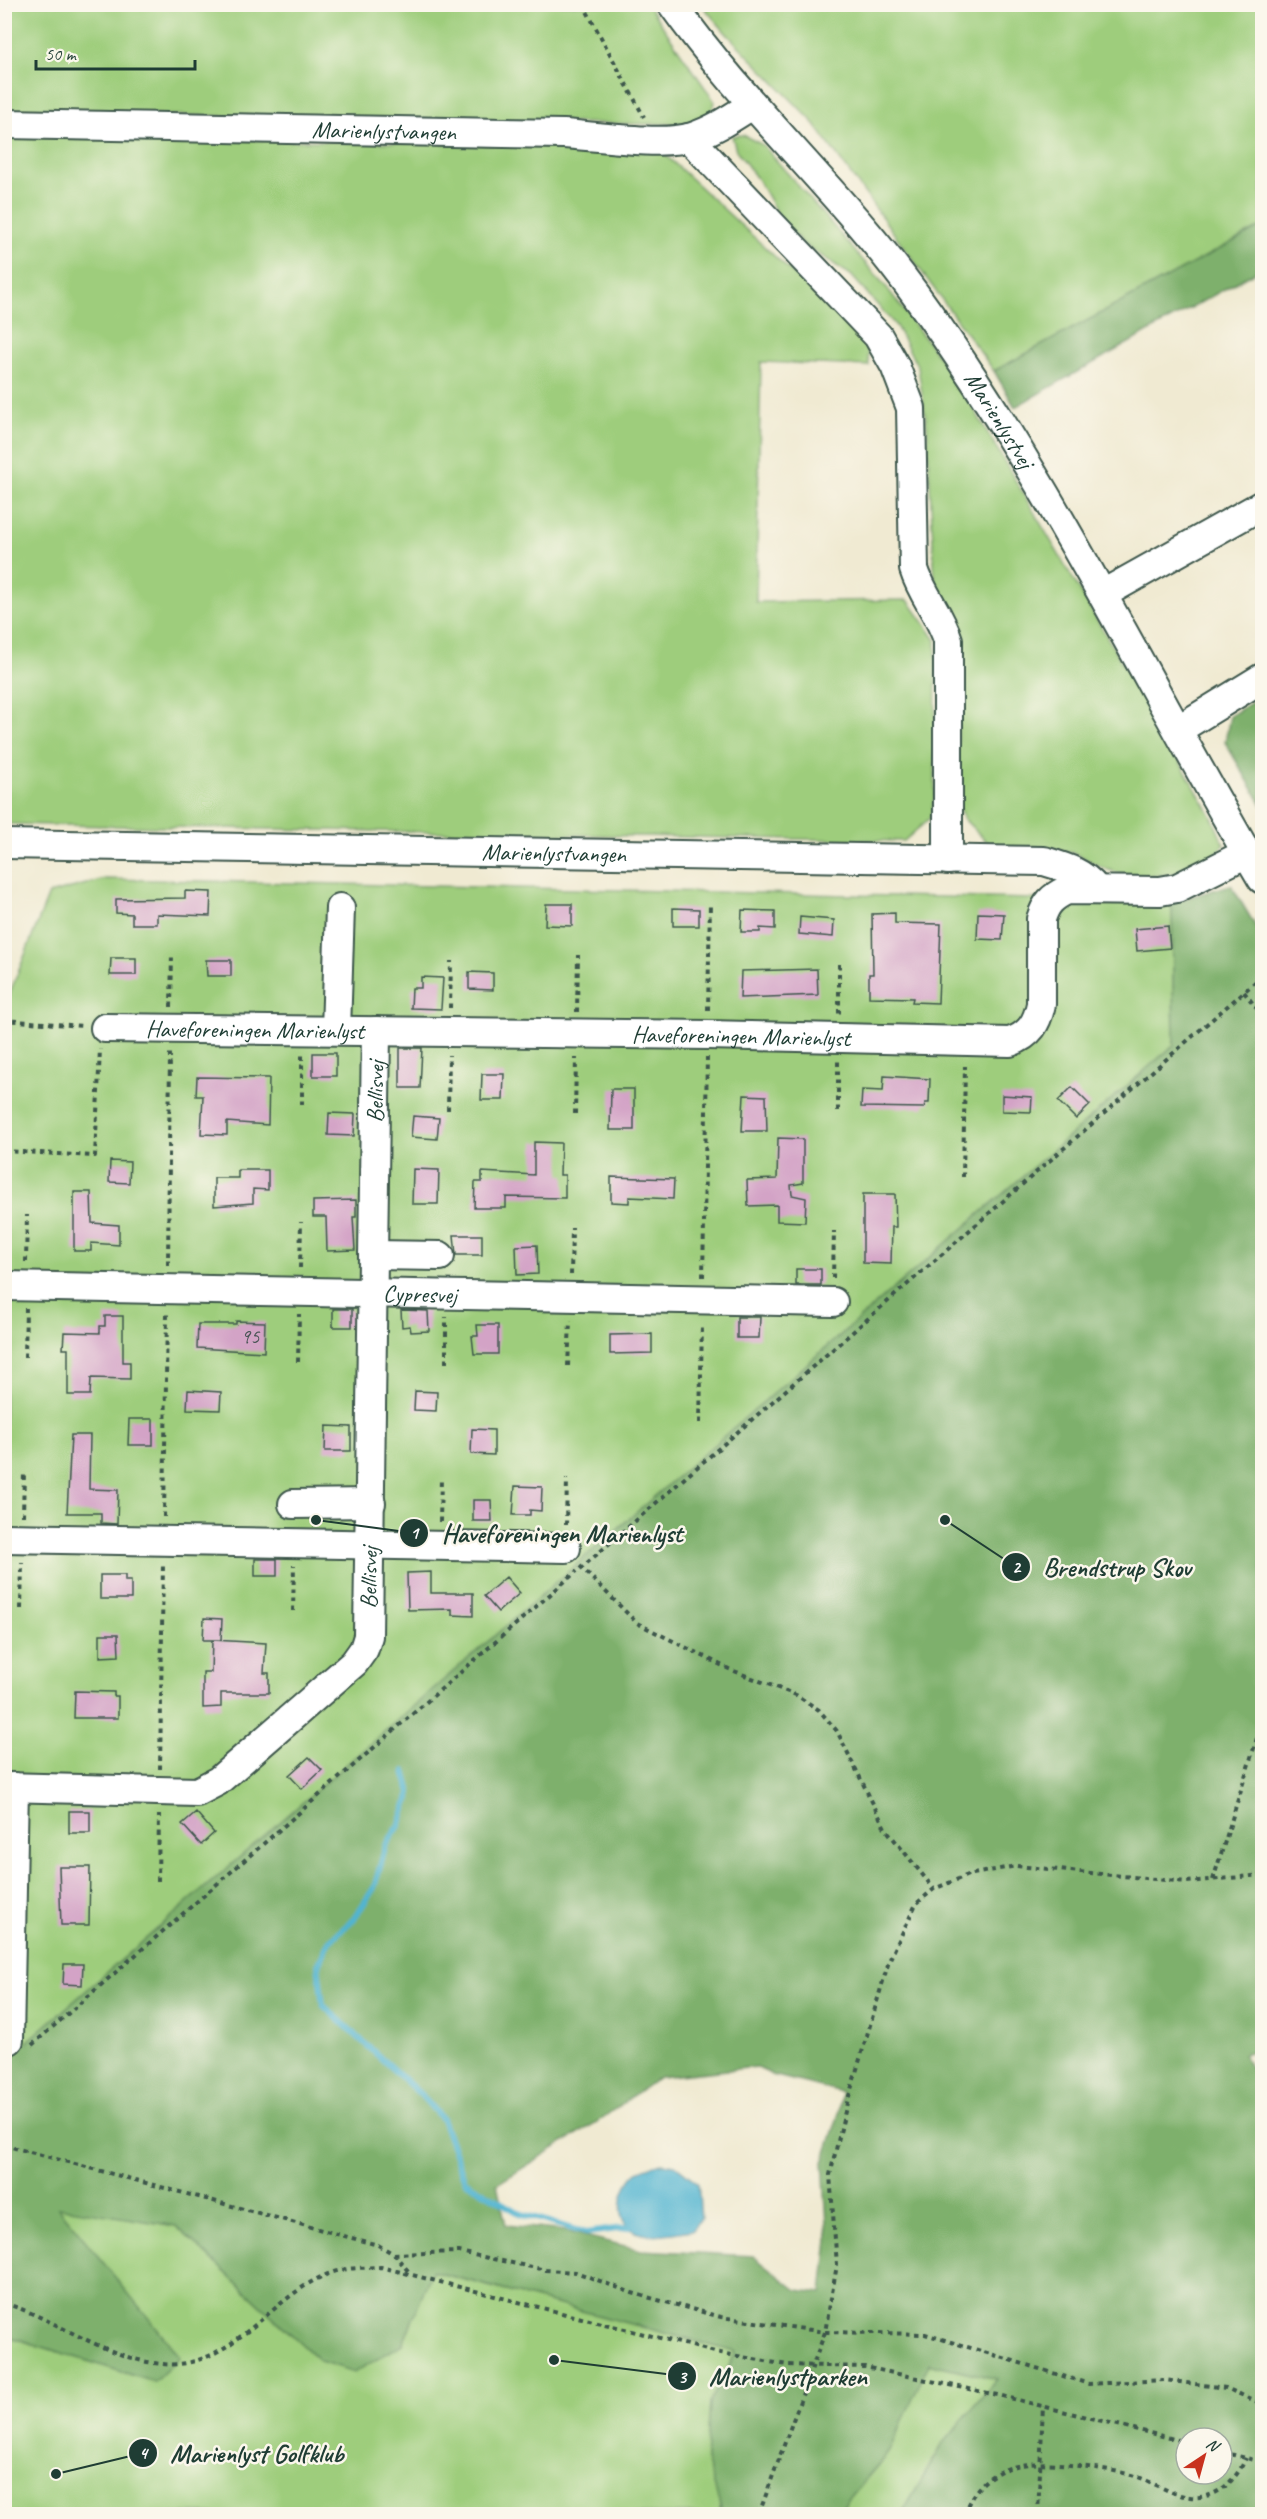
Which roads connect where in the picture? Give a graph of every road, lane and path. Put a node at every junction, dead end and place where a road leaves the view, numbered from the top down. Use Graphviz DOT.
graph roads {
  1 [pos="583,4"];
  2 [pos="672,4"];
  3 [pos="752,105"];
  4 [pos="4,124"];
  5 [pos="689,138"];
  6 [pos="656,140"];
  7 [pos="1263,505"];
  8 [pos="1103,594"];
  9 [pos="1263,678"];
  10 [pos="1179,729"];
  11 [pos="4,844"];
  12 [pos="1247,853"];
  13 [pos="948,860"];
  14 [pos="1263,879"];
  15 [pos="1096,889"];
  16 [pos="710,903"];
  17 [pos="340,908"];
  18 [pos="172,954"];
  19 [pos="1263,976"];
  20 [pos="1244,992"];
  21 [pos="1263,1015"];
  22 [pos="4,1020"];
  23 [pos="103,1028"];
  24 [pos="170,1029"];
  25 [pos="303,1030"];
  26 [pos="336,1030"];
  27 [pos="376,1030"];
  28 [pos="708,1035"];
  29 [pos="965,1041"];
  30 [pos="302,1105"];
  31 [pos="4,1151"];
  32 [pos="963,1177"];
  33 [pos="834,1231"];
  34 [pos="373,1256"];
  35 [pos="440,1256"];
  36 [pos="4,1286"];
  37 [pos="168,1290"];
  38 [pos="372,1292"];
  39 [pos="446,1295"];
  40 [pos="702,1300"];
  41 [pos="833,1302"];
  42 [pos="446,1363"];
  43 [pos="700,1424"];
  44 [pos="441,1478"];
  45 [pos="567,1479"];
  46 [pos="371,1503"];
  47 [pos="293,1504"];
  48 [pos="4,1538"];
  49 [pos="163,1541"];
  50 [pos="294,1544"];
  51 [pos="370,1546"];
  52 [pos="440,1547"];
  53 [pos="573,1558"];
  54 [pos="293,1611"];
  55 [pos="1263,1722"];
  56 [pos="9,1787"];
  57 [pos="160,1792"];
  58 [pos="1263,1875"];
  59 [pos="1213,1880"];
  60 [pos="158,1881"];
  61 [pos="934,1889"];
  62 [pos="16,2046"];
  63 [pos="4,2145"];
  64 [pos="394,2254"];
  65 [pos="409,2273"];
  66 [pos="4,2303"];
  67 [pos="825,2332"];
  68 [pos="813,2366"];
  69 [pos="1263,2404"];
  70 [pos="1043,2406"];
  71 [pos="1174,2439"];
  72 [pos="1234,2455"];
  73 [pos="1246,2458"];
  74 [pos="1040,2461"];
  75 [pos="1263,2462"];
  76 [pos="759,2514"];
  77 [pos="964,2514"];
  78 [pos="1038,2514"];
  1 -- 6 [label="path"];
  2 -- 3 [label="street, Marienlystvej"];
  3 -- 5 [label="street, Marienlystvangen"];
  3 -- 8 [label="street, Marienlystvej"];
  4 -- 6 [label="street, Marienlystvangen"];
  5 -- 6 [label="street, Marienlystvangen"];
  5 -- 13 [label="street"];
  7 -- 8 [label="street"];
  8 -- 10 [label="street, Marienlystvej"];
  9 -- 10 [label="street"];
  10 -- 12 [label="street, Marienlystvej"];
  11 -- 13 [label="street, Marienlystvangen"];
  12 -- 14 [label="street, Marienlystvej"];
  12 -- 15 [label="street, Haveforeningen Marienlyst"];
  13 -- 15 [label="street, Marienlystvangen"];
  15 -- 29 [label="street, Haveforeningen Marienlyst"];
  16 -- 28 [label="path"];
  17 -- 26 [label="street"];
  18 -- 24 [label="path"];
  19 -- 20 [label="path"];
  20 -- 21 [label="path"];
  20 -- 53 [label="path"];
  22 -- 23 [label="path"];
  23 -- 24 [label="street, Haveforeningen Marienlyst"];
  23 -- 31 [label="path"];
  24 -- 25 [label="street, Haveforeningen Marienlyst"];
  24 -- 37 [label="path"];
  25 -- 26 [label="street, Haveforeningen Marienlyst"];
  25 -- 30 [label="path"];
  26 -- 27 [label="street, Haveforeningen Marienlyst"];
  27 -- 28 [label="street, Haveforeningen Marienlyst"];
  27 -- 34 [label="street, Bellisvej"];
  28 -- 29 [label="street, Haveforeningen Marienlyst"];
  28 -- 40 [label="path"];
  29 -- 32 [label="path"];
  33 -- 41 [label="path"];
  34 -- 35 [label="street"];
  34 -- 38 [label="street, Bellisvej"];
  36 -- 37 [label="street, Cypresvej"];
  37 -- 38 [label="street, Cypresvej"];
  37 -- 49 [label="path"];
  38 -- 39 [label="street, Cypresvej"];
  38 -- 46 [label="street, Bellisvej"];
  39 -- 40 [label="street, Cypresvej"];
  39 -- 42 [label="path"];
  40 -- 41 [label="street, Cypresvej"];
  40 -- 43 [label="path"];
  44 -- 52 [label="path"];
  45 -- 53 [label="path"];
  46 -- 47 [label="street"];
  46 -- 51 [label="street, Bellisvej"];
  48 -- 49 [label="street"];
  49 -- 50 [label="street"];
  49 -- 57 [label="path"];
  50 -- 51 [label="street"];
  50 -- 54 [label="path"];
  51 -- 52 [label="street"];
  51 -- 57 [label="street, Bellisvej"];
  52 -- 53 [label="street"];
  53 -- 61 [label="path"];
  53 -- 62 [label="path"];
  55 -- 59 [label="path"];
  56 -- 57 [label="street, Bellisvej"];
  56 -- 62 [label="street, Bellisvej"];
  57 -- 60 [label="path"];
  58 -- 59 [label="path"];
  59 -- 61 [label="path"];
  61 -- 67 [label="path"];
  63 -- 64 [label="path"];
  64 -- 65 [label="path"];
  64 -- 67 [label="path"];
  65 -- 66 [label="path"];
  65 -- 68 [label="path"];
  67 -- 68 [label="path"];
  67 -- 69 [label="path"];
  68 -- 70 [label="path"];
  68 -- 76 [label="path"];
  70 -- 71 [label="path"];
  70 -- 74 [label="path"];
  72 -- 73 [label="path"];
  73 -- 74 [label="path"];
  73 -- 75 [label="path"];
  74 -- 77 [label="path"];
  74 -- 78 [label="path"];
}
